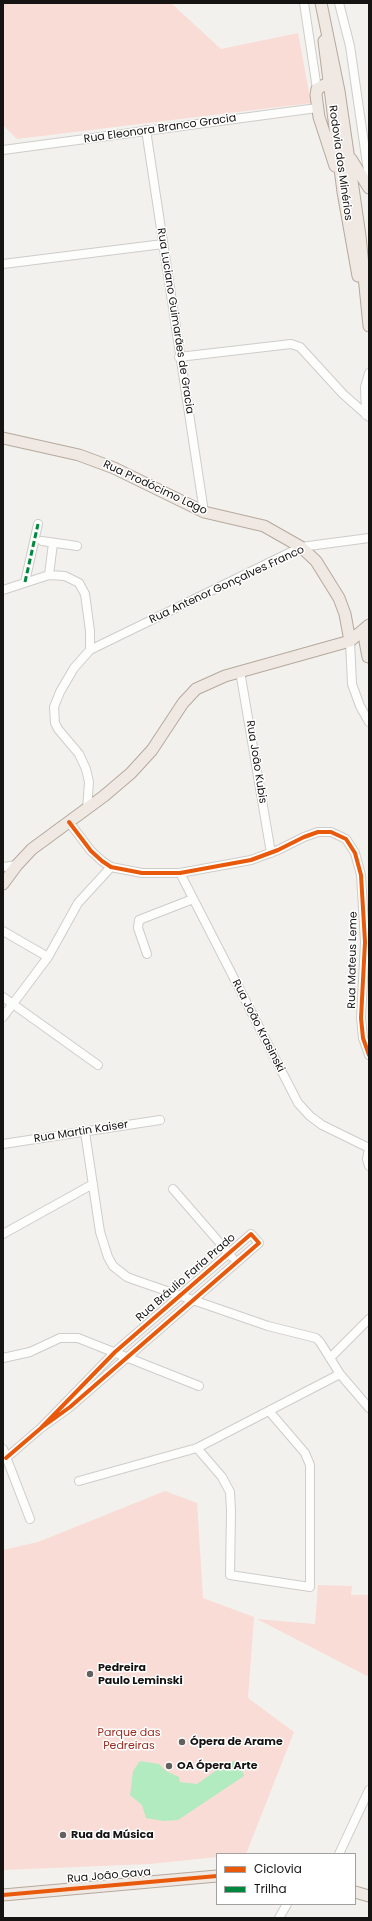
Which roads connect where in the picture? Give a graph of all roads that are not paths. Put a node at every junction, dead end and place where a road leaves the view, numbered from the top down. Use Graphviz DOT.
graph roads {
  1 [pos="304,3"];
  2 [pos="321,3"];
  3 [pos="339,3"];
  4 [pos="326,62"];
  5 [pos="329,83"];
  6 [pos="317,89"];
  7 [pos="339,91"];
  8 [pos="317,108"];
  9 [pos="333,115"];
  10 [pos="146,130"];
  11 [pos="3,150"];
  12 [pos="348,154"];
  13 [pos="369,178"];
  14 [pos="369,188"];
  15 [pos="343,192"];
  16 [pos="349,230"];
  17 [pos="365,236"];
  18 [pos="163,244"];
  19 [pos="369,262"];
  20 [pos="3,264"];
  21 [pos="366,294"];
  22 [pos="369,324"];
  23 [pos="179,357"];
  24 [pos="369,373"];
  25 [pos="368,416"];
  26 [pos="3,438"];
  27 [pos="204,512"];
  28 [pos="38,524"];
  29 [pos="369,538"];
  30 [pos="42,541"];
  31 [pos="53,543"];
  32 [pos="77,546"];
  33 [pos="301,547"];
  34 [pos="49,575"];
  35 [pos="25,582"];
  36 [pos="3,590"];
  37 [pos="369,626"];
  38 [pos="350,641"];
  39 [pos="90,650"];
  40 [pos="368,658"];
  41 [pos="240,671"];
  42 [pos="369,722"];
  43 [pos="87,809"];
  44 [pos="69,822"];
  45 [pos="271,853"];
  46 [pos="17,865"];
  47 [pos="3,867"];
  48 [pos="111,867"];
  49 [pos="180,873"];
  50 [pos="3,884"];
  51 [pos="193,899"];
  52 [pos="3,931"];
  53 [pos="147,954"];
  54 [pos="48,957"];
  55 [pos="369,992"];
  56 [pos="3,997"];
  57 [pos="361,1000"];
  58 [pos="13,1004"];
  59 [pos="3,1017"];
  60 [pos="369,1055"];
  61 [pos="98,1065"];
  62 [pos="160,1120"];
  63 [pos="85,1132"];
  64 [pos="3,1144"];
  65 [pos="369,1148"];
  66 [pos="369,1166"];
  67 [pos="93,1184"];
  68 [pos="173,1189"];
  69 [pos="3,1234"];
  70 [pos="229,1253"];
  71 [pos="237,1262"];
  72 [pos="180,1296"];
  73 [pos="193,1300"];
  74 [pos="369,1319"];
  75 [pos="115,1352"];
  76 [pos="127,1357"];
  77 [pos="3,1358"];
  78 [pos="330,1358"];
  79 [pos="340,1374"];
  80 [pos="199,1386"];
  81 [pos="369,1408"];
  82 [pos="269,1411"];
  83 [pos="41,1428"];
  84 [pos="197,1448"];
  85 [pos="3,1449"];
  86 [pos="6,1458"];
  87 [pos="79,1481"];
  88 [pos="30,1520"];
  89 [pos="369,1790"];
  90 [pos="340,1853"];
  91 [pos="216,1876"];
  92 [pos="356,1892"];
  93 [pos="3,1895"];
  94 [pos="369,1896"];
  95 [pos="286,1905"];
  96 [pos="279,1918"];
  1 -- 6 [label="street"];
  2 -- 4 [label="main road, Rodovia dos Minérios"];
  2 -- 7 [label="main road, Rodovia dos Minérios"];
  3 -- 13 [label="street"];
  4 -- 5 [label="main road, Rodovia dos Minérios"];
  4 -- 6 [label="main road"];
  5 -- 6 [label="main road"];
  5 -- 7 [label="main road"];
  5 -- 9 [label="main road, Rodovia dos Minérios"];
  6 -- 8 [label="main road"];
  7 -- 12 [label="main road, Rodovia dos Minérios"];
  8 -- 9 [label="main road"];
  8 -- 10 [label="street, Rua Eleonora Branco Gracia"];
  8 -- 15 [label="main road"];
  9 -- 15 [label="main road, Rodovia dos Minérios"];
  10 -- 11 [label="street, Rua Eleonora Branco Gracia"];
  10 -- 18 [label="street, Rua Luciano Guimarães de Gracia"];
  12 -- 14 [label="main road"];
  12 -- 17 [label="main road, Rodovia dos Minérios"];
  15 -- 16 [label="main road, Rodovia dos Minérios"];
  16 -- 17 [label="main road"];
  16 -- 22 [label="main road, Rodovia dos Minérios"];
  17 -- 21 [label="main road, Rodovia dos Minérios"];
  18 -- 20 [label="street"];
  18 -- 23 [label="street, Rua Luciano Guimarães de Gracia"];
  19 -- 21 [label="main road"];
  21 -- 22 [label="main road, Rodovia dos Minérios"];
  23 -- 25 [label="street"];
  23 -- 27 [label="street, Rua Luciano Guimarães de Gracia"];
  24 -- 25 [label="street"];
  26 -- 27 [label="main road, Rua Prodócimo Lago"];
  27 -- 33 [label="main road, Rua Prodócimo Lago"];
  28 -- 35 [label="street"];
  29 -- 33 [label="street, Rua Antenor Gonçalves Franco"];
  30 -- 31 [label="street"];
  31 -- 32 [label="street"];
  31 -- 34 [label="street"];
  33 -- 38 [label="main road, Rua Prodócimo Lago"];
  33 -- 39 [label="street, Rua Antenor Gonçalves Franco"];
  34 -- 35 [label="street"];
  34 -- 39 [label="street"];
  35 -- 36 [label="street"];
  37 -- 38 [label="main road"];
  37 -- 40 [label="main road"];
  38 -- 40 [label="main road"];
  38 -- 41 [label="main road"];
  38 -- 42 [label="street, Rua Prodócimo Lago"];
  39 -- 43 [label="street"];
  41 -- 43 [label="main road"];
  41 -- 45 [label="street, Rua João Kubis"];
  43 -- 44 [label="main road"];
  44 -- 46 [label="main road"];
  44 -- 48 [label="street, Rua Mateus Leme"];
  45 -- 49 [label="street, Rua Mateus Leme"];
  45 -- 57 [label="street, Rua Mateus Leme"];
  46 -- 47 [label="street"];
  46 -- 50 [label="main road"];
  48 -- 49 [label="street, Rua Mateus Leme"];
  48 -- 54 [label="street"];
  49 -- 51 [label="street, Rua João Krasinski"];
  51 -- 53 [label="street"];
  51 -- 65 [label="street, Rua João Krasinski"];
  52 -- 54 [label="street"];
  54 -- 58 [label="street"];
  55 -- 57 [label="street"];
  56 -- 58 [label="street"];
  57 -- 60 [label="street, Rua Mateus Leme"];
  58 -- 59 [label="street"];
  58 -- 61 [label="street"];
  62 -- 63 [label="street, Rua Martin Kaiser"];
  63 -- 64 [label="street, Rua Martin Kaiser"];
  63 -- 67 [label="street"];
  65 -- 66 [label="street"];
  67 -- 69 [label="street"];
  67 -- 72 [label="street"];
  68 -- 70 [label="street"];
  70 -- 71 [label="street"];
  70 -- 71 [label="street, Rua Bráulio Faria Prado"];
  70 -- 72 [label="street, Rua Bráulio Faria Prado"];
  71 -- 73 [label="street, Rua Bráulio Faria Prado"];
  72 -- 73 [label="street"];
  72 -- 75 [label="street, Rua Bráulio Faria Prado"];
  73 -- 76 [label="street, Rua Bráulio Faria Prado"];
  73 -- 78 [label="street"];
  74 -- 78 [label="street"];
  75 -- 76 [label="street"];
  75 -- 77 [label="street"];
  75 -- 83 [label="street, Rua Bráulio Faria Prado"];
  76 -- 80 [label="street"];
  76 -- 83 [label="street, Rua Bráulio Faria Prado"];
  78 -- 79 [label="street"];
  79 -- 81 [label="street"];
  79 -- 82 [label="street"];
  82 -- 84 [label="street"];
  82 -- 84 [label="street"];
  83 -- 86 [label="street, Rua Bráulio Faria Prado"];
  84 -- 87 [label="street"];
  85 -- 86 [label="street"];
  86 -- 88 [label="street"];
  89 -- 90 [label="street"];
  91 -- 93 [label="main road, Rua João Gava"];
  92 -- 94 [label="main road"];
  95 -- 96 [label="street"];
}
